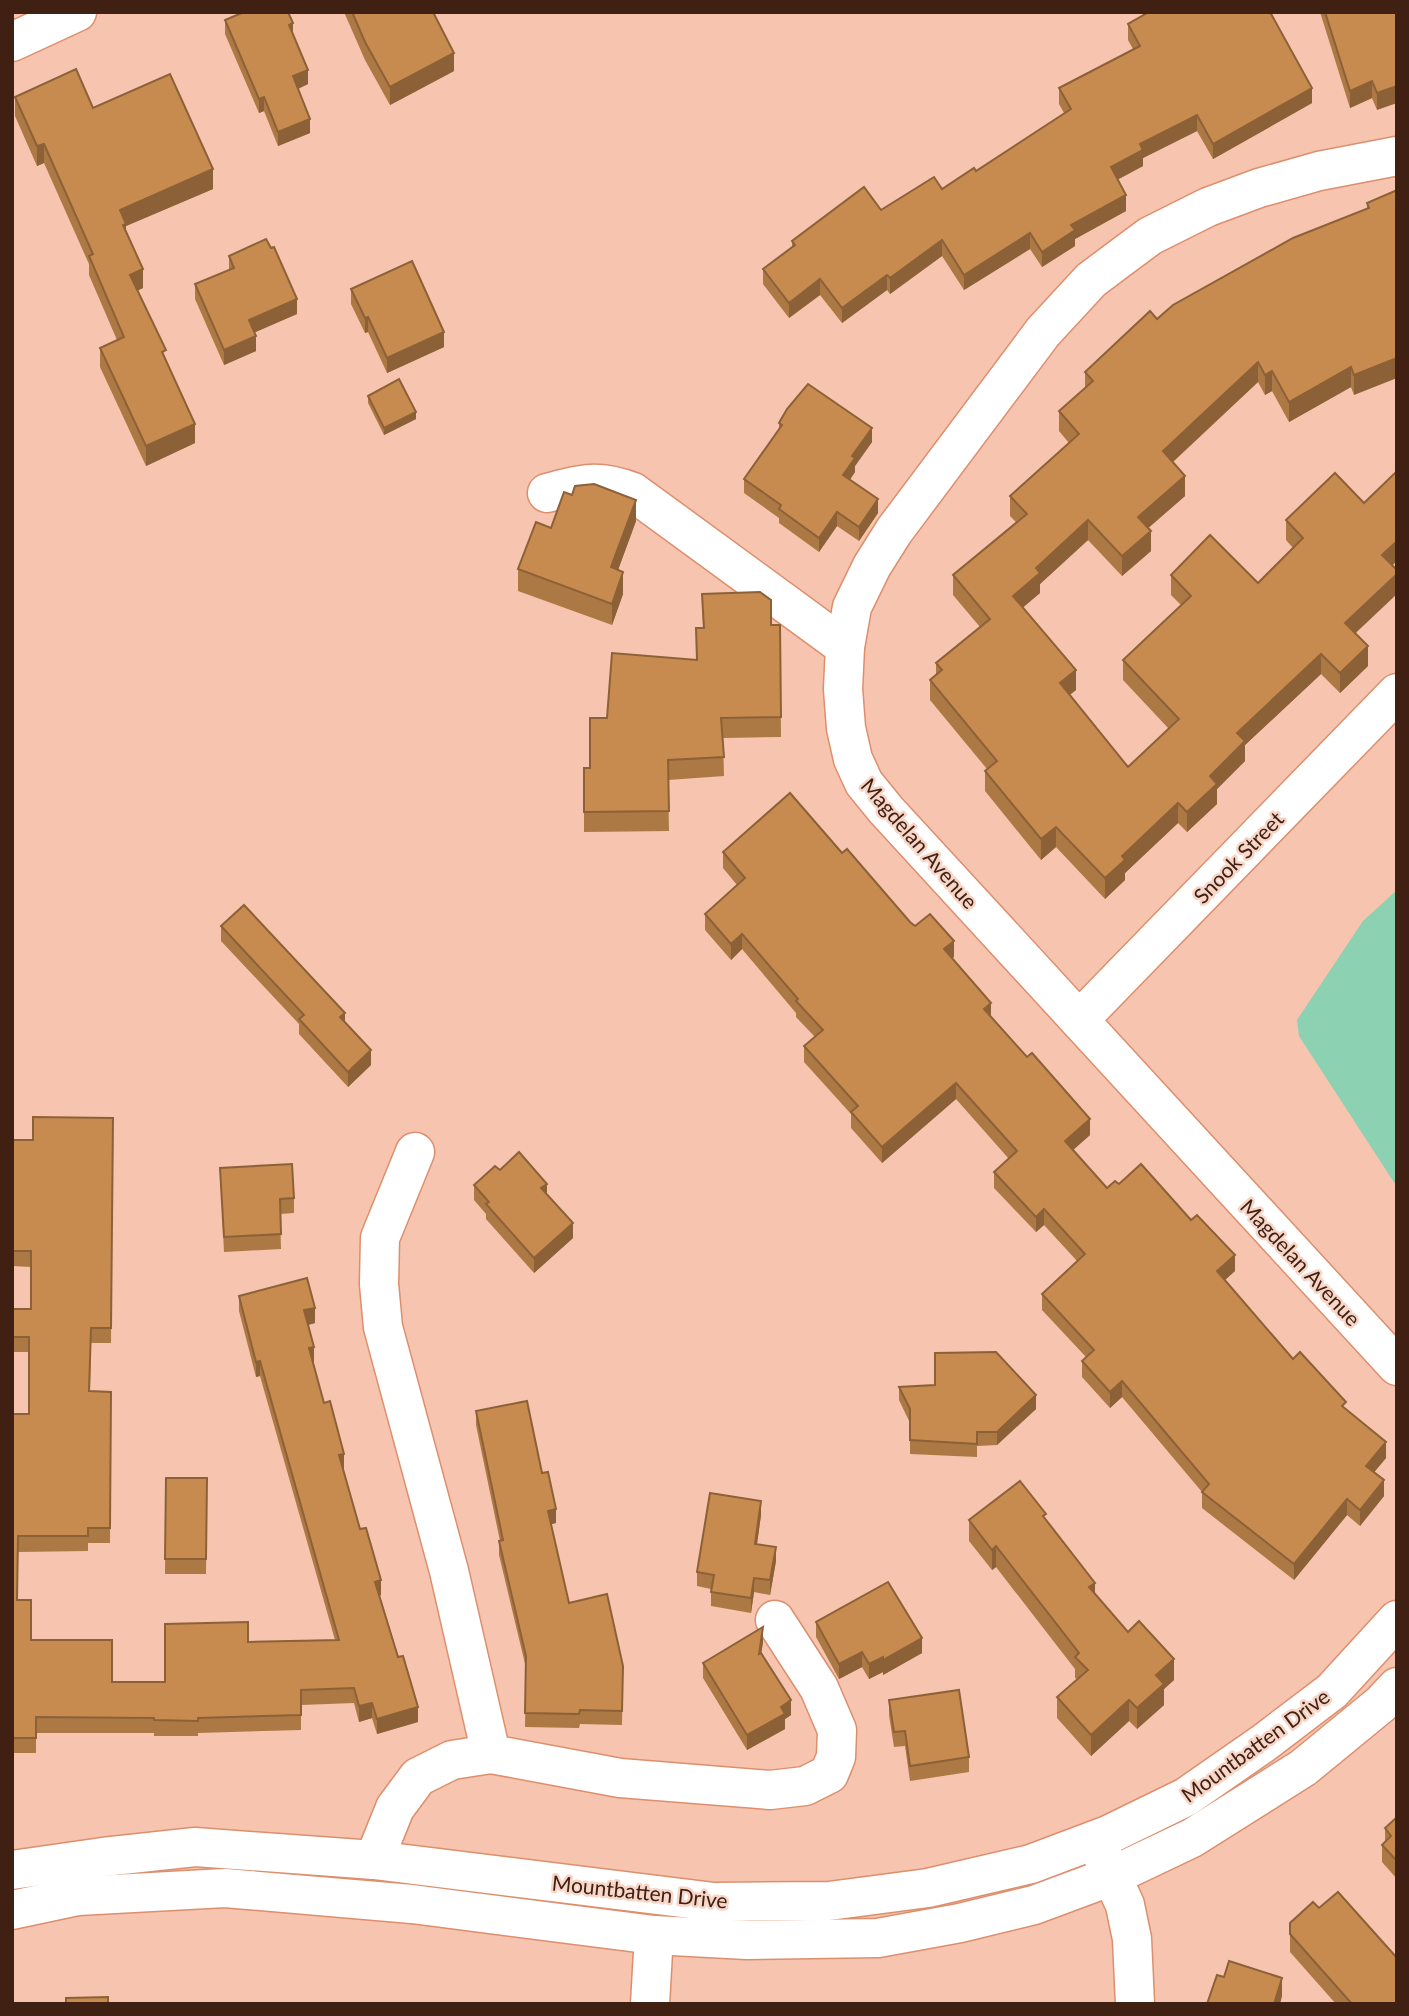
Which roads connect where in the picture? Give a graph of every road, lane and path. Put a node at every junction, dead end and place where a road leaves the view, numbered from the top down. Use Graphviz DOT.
graph roads {
  1 [pos="76,12"];
  2 [pos="12,42"];
  3 [pos="1397,156"];
  4 [pos="547,493"];
  5 [pos="845,648"];
  6 [pos="1397,693"];
  7 [pos="1079,1020"];
  8 [pos="415,1152"];
  9 [pos="1397,1366"];
  10 [pos="775,1620"];
  11 [pos="1397,1620"];
  12 [pos="1397,1687"];
  13 [pos="491,1754"];
  14 [pos="1095,1840"];
  15 [pos="374,1860"];
  16 [pos="12,1870"];
  17 [pos="1112,1875"];
  18 [pos="12,1910"];
  19 [pos="653,1935"];
  20 [pos="650,2004"];
  21 [pos="1135,2004"];
  1 -- 2 [label="street"];
  3 -- 5 [label="street, Magdelan Avenue"];
  4 -- 5 [label="street"];
  5 -- 7 [label="street, Magdelan Avenue"];
  6 -- 7 [label="street, Snook Street"];
  7 -- 9 [label="street, Magdelan Avenue"];
  8 -- 13 [label="street"];
  10 -- 13 [label="street"];
  11 -- 14 [label="street, Mountbatten Drive"];
  12 -- 17 [label="street, Mountbatten Drive"];
  13 -- 15 [label="street"];
  14 -- 15 [label="street, Mountbatten Drive"];
  14 -- 17 [label="street"];
  15 -- 16 [label="street, Mountbatten Drive"];
  17 -- 19 [label="street, Mountbatten Drive"];
  17 -- 21 [label="street"];
  18 -- 19 [label="street, Mountbatten Drive"];
  19 -- 20 [label="street"];
}
